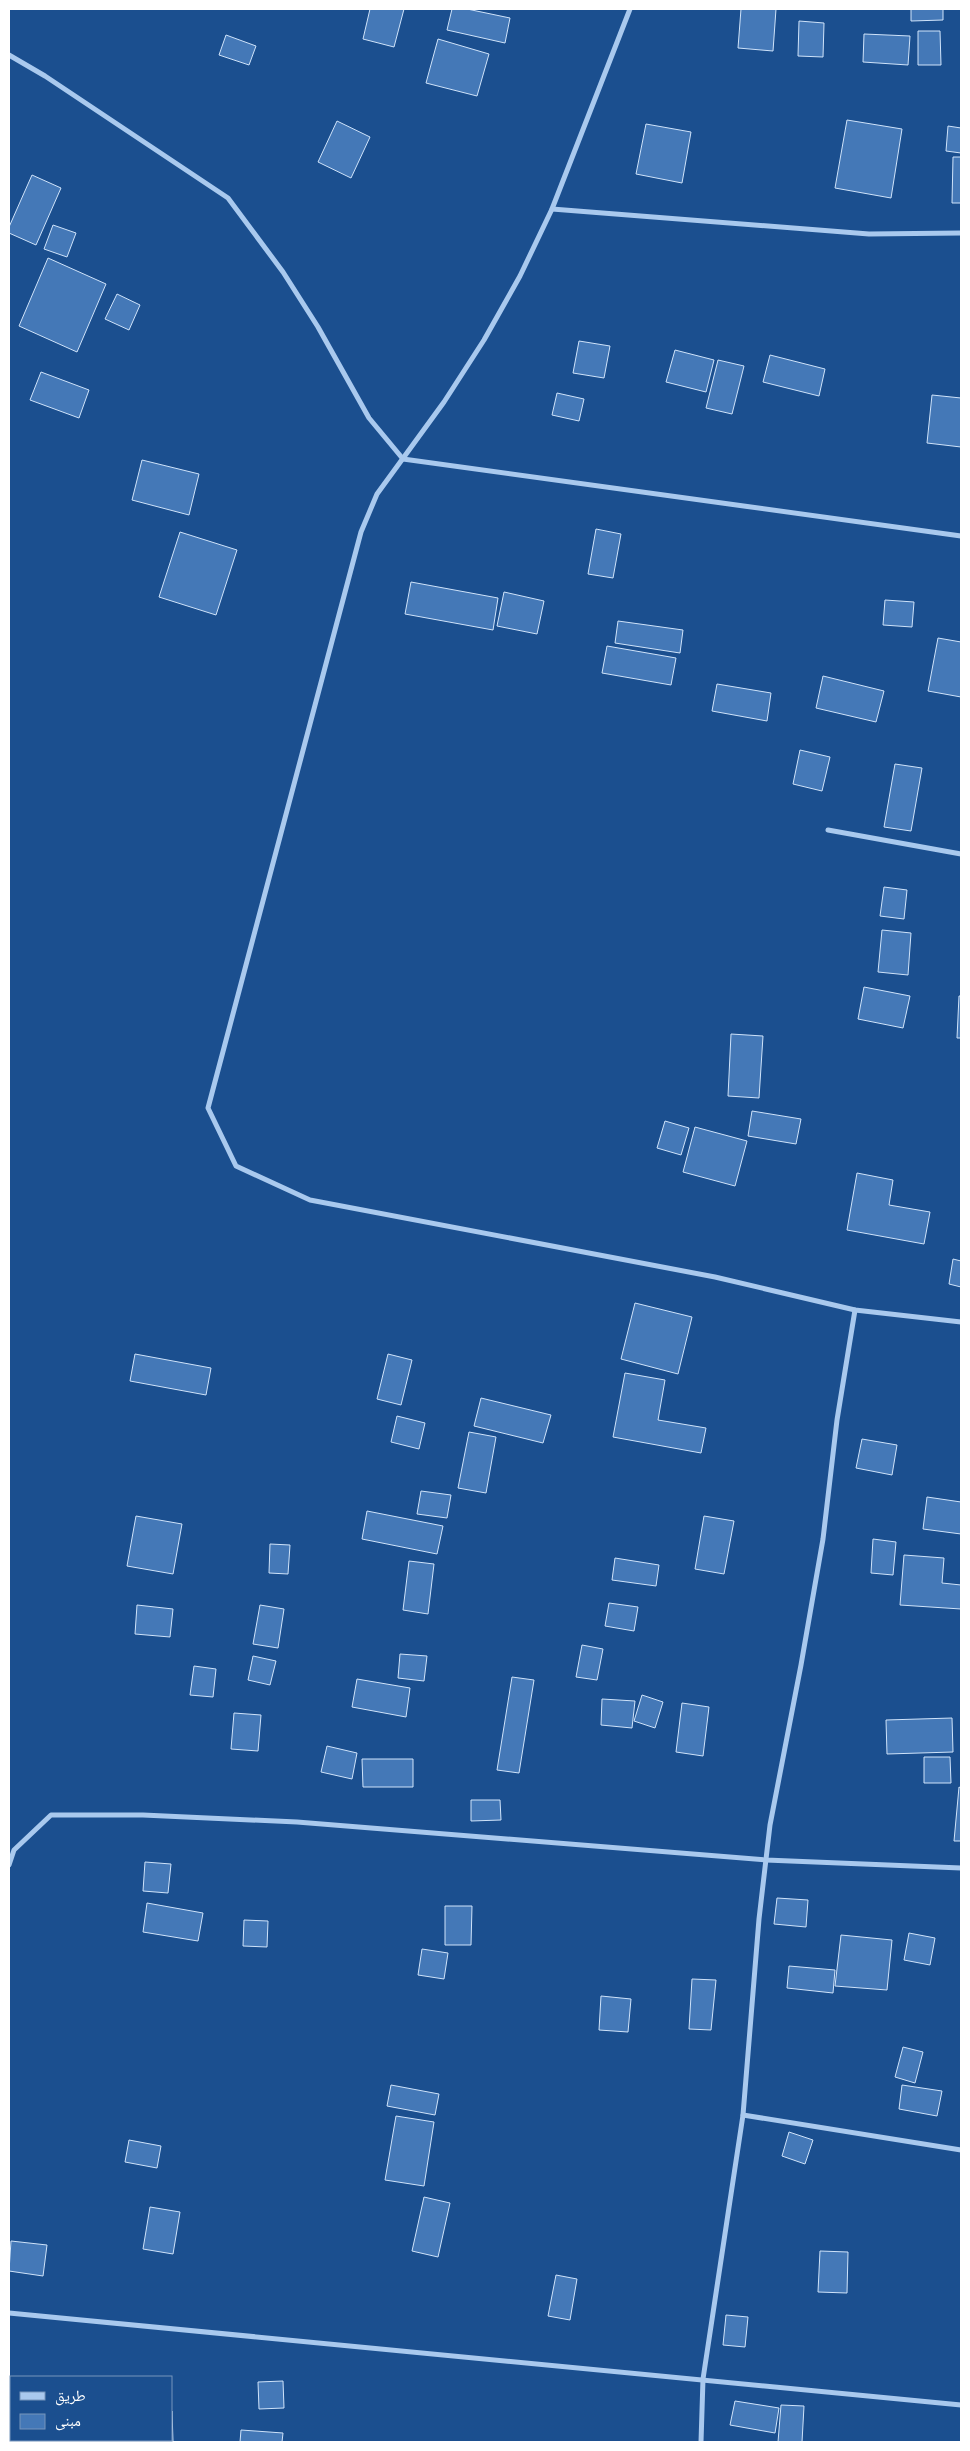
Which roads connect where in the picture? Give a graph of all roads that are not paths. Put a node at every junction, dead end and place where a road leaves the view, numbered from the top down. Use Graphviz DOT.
graph roads {
  1 [pos="630,9"];
  2 [pos="9,55"];
  3 [pos="552,209"];
  4 [pos="961,234"];
  5 [pos="403,460"];
  6 [pos="961,536"];
  7 [pos="828,830"];
  8 [pos="961,854"];
  9 [pos="855,1310"];
  10 [pos="961,1322"];
  11 [pos="766,1860"];
  12 [pos="9,1865"];
  13 [pos="961,1868"];
  14 [pos="743,2115"];
  15 [pos="961,2150"];
  16 [pos="9,2313"];
  17 [pos="703,2379"];
  18 [pos="961,2405"];
  19 [pos="701,2442"];
  1 -- 3 [label="street"];
  2 -- 5 [label="street"];
  3 -- 4 [label="street"];
  3 -- 5 [label="street"];
  5 -- 6 [label="street"];
  5 -- 9 [label="street"];
  7 -- 8 [label="street"];
  9 -- 10 [label="street"];
  9 -- 11 [label="street"];
  11 -- 12 [label="street"];
  11 -- 13 [label="street"];
  11 -- 14 [label="street"];
  14 -- 15 [label="street"];
  14 -- 17 [label="street"];
  16 -- 17 [label="street"];
  17 -- 18 [label="street"];
  17 -- 19 [label="street"];
}
